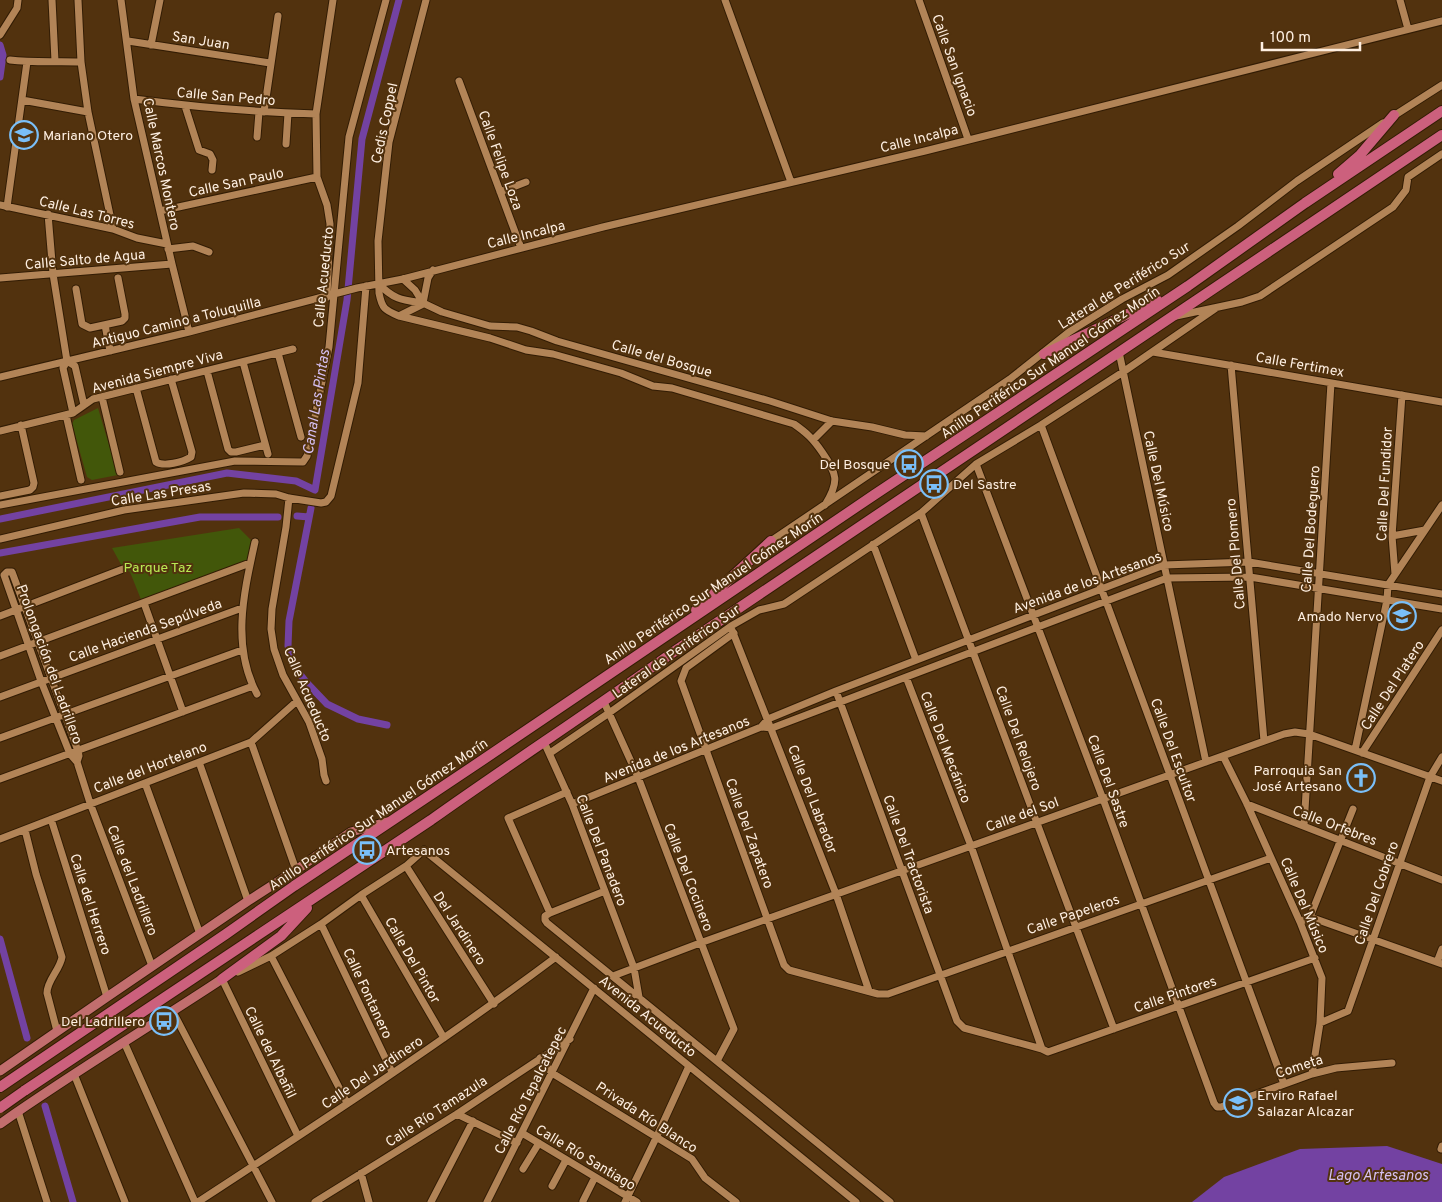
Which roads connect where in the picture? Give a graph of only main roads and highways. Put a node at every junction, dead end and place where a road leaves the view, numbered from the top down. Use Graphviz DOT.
graph roads {
  1 [pos="1442,111"];
  2 [pos="1394,115"];
  3 [pos="1440,137"];
  4 [pos="1305,203"];
  5 [pos="1188,286"];
  6 [pos="1044,354"];
  7 [pos="771,541"];
  8 [pos="669,634"];
  9 [pos="390,822"];
  10 [pos="320,894"];
  11 [pos="222,979"];
  12 [pos="4,1069"];
  13 [pos="0,1077"];
  14 [pos="0,1087"];
  15 [pos="0,1104"];
  16 [pos="0,1108"];
  17 [pos="18,1112"];
  18 [pos="0,1124"];
  1 -- 4 [label="highway, Anillo Periférico Sur Manuel Gómez Morín"];
  2 -- 4 [label="highway"];
  3 -- 10 [label="highway"];
  4 -- 5 [label="highway, Anillo Periférico Sur Manuel Gómez Morín"];
  5 -- 6 [label="highway"];
  5 -- 8 [label="highway, Anillo Periférico Sur Manuel Gómez Morín"];
  7 -- 8 [label="highway"];
  8 -- 9 [label="highway, Anillo Periférico Sur Manuel Gómez Morín"];
  9 -- 12 [label="main road"];
  9 -- 14 [label="highway, Anillo Periférico Sur Manuel Gómez Morín"];
  10 -- 11 [label="highway"];
  10 -- 16 [label="highway, bridge"];
  11 -- 17 [label="main road"];
  12 -- 13 [label="main road"];
  15 -- 17 [label="main road"];
  17 -- 18 [label="main road"];
}
